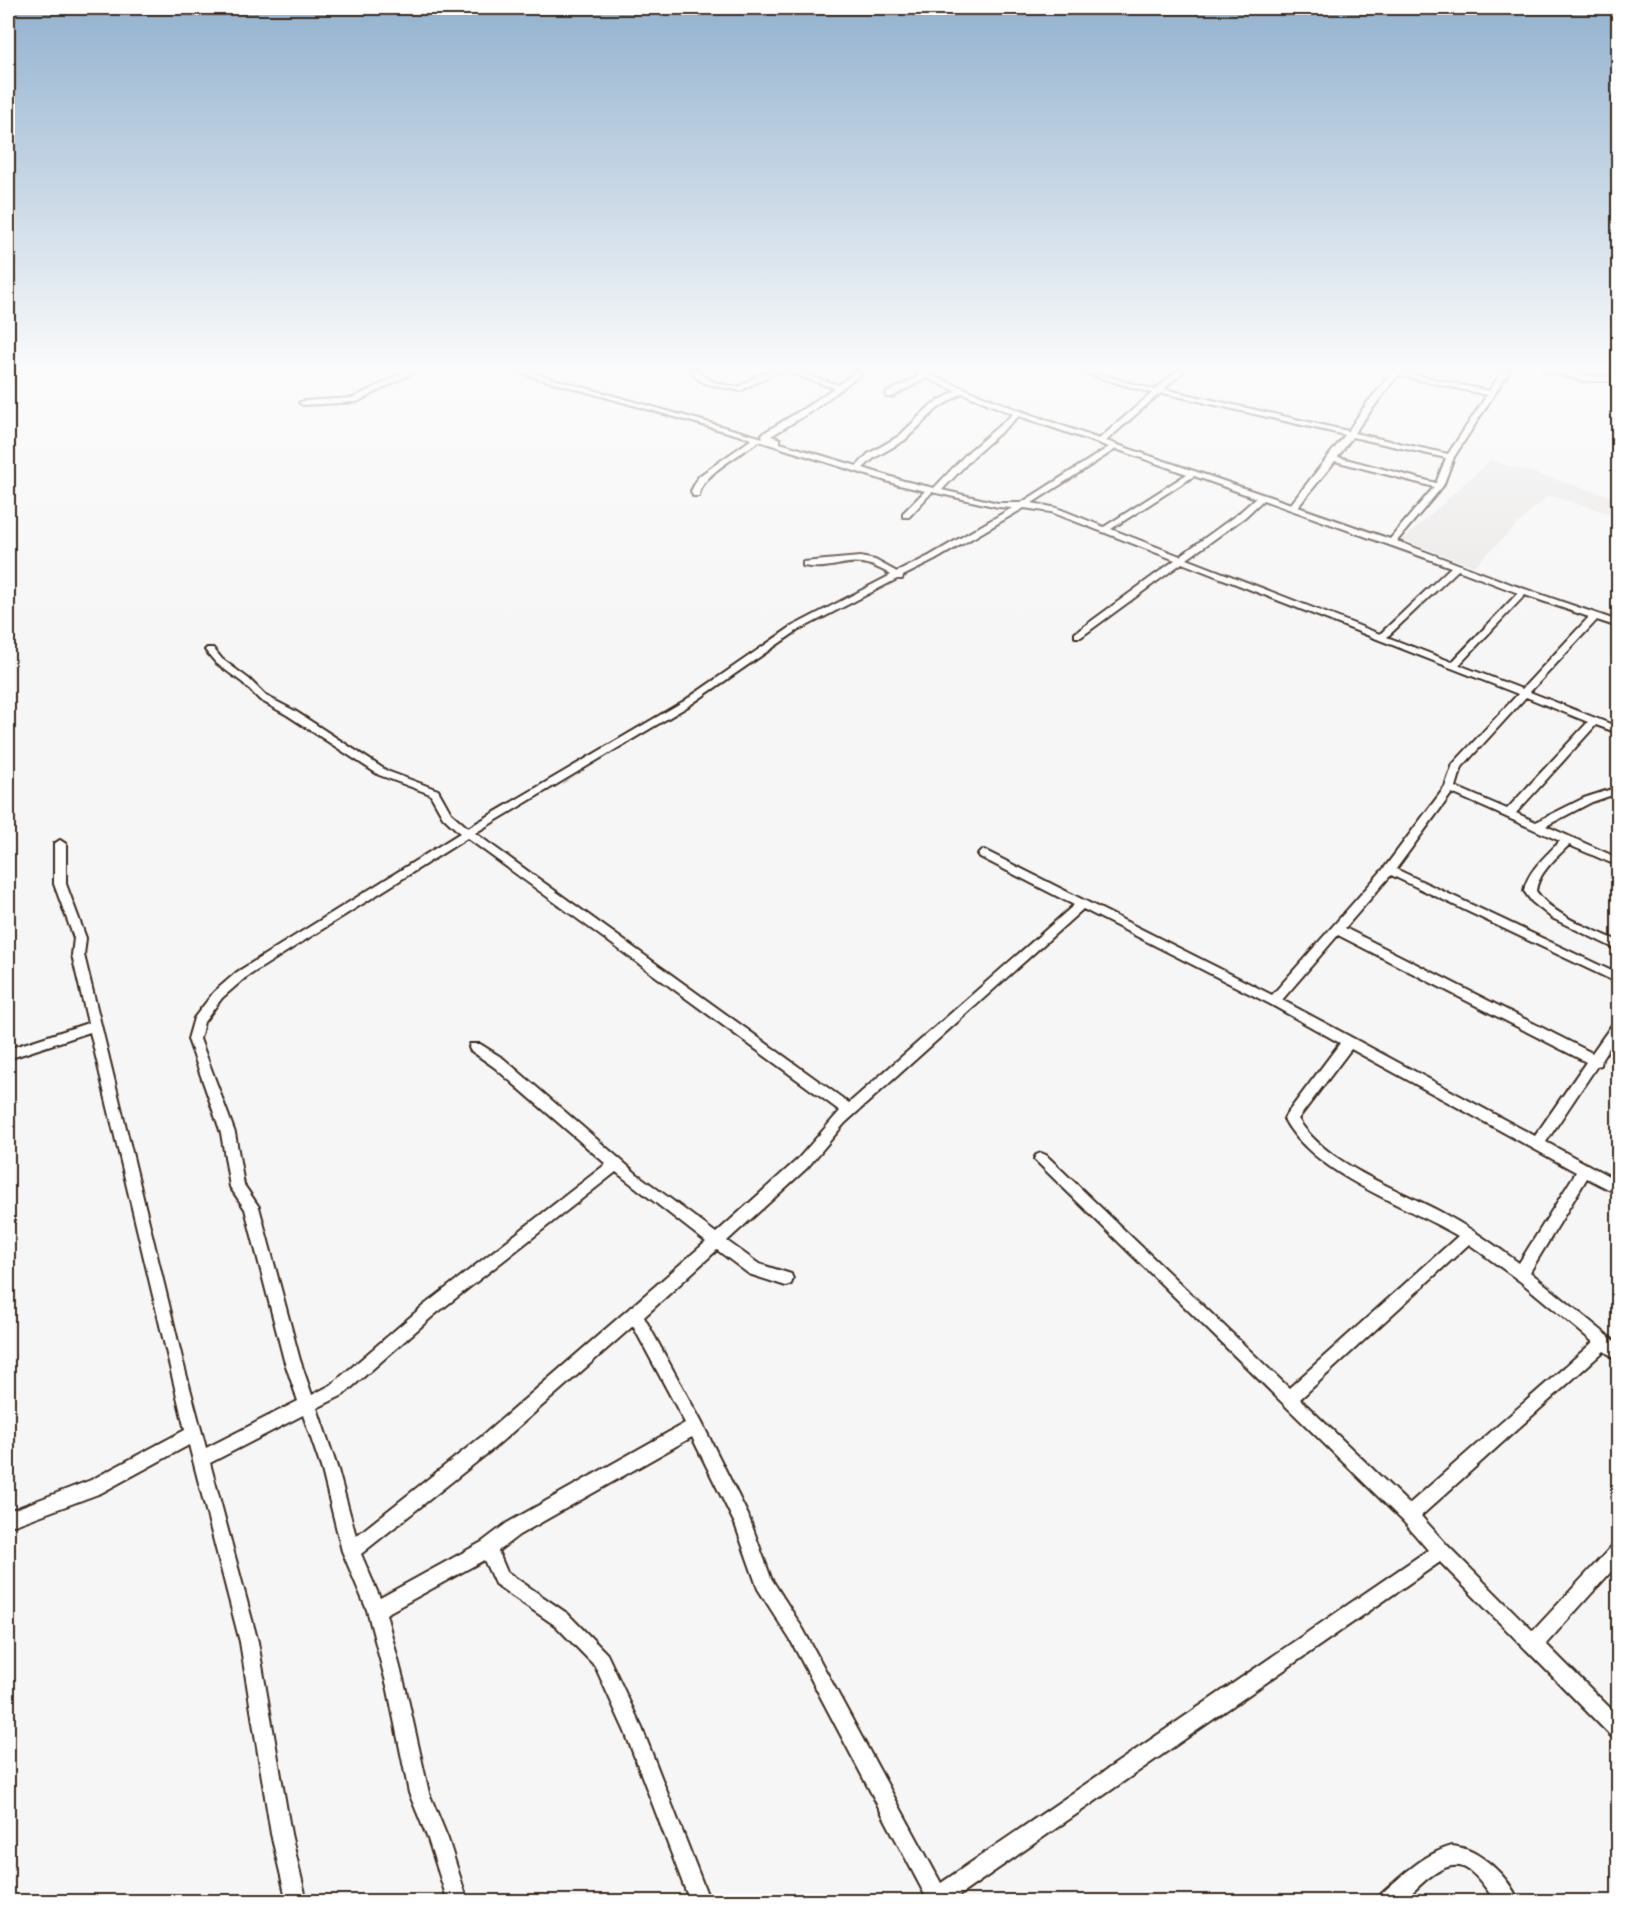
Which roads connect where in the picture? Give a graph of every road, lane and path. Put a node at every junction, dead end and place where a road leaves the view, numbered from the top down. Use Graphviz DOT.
graph roads {
  1 [pos="729,459"];
  2 [pos="827,459"];
  3 [pos="868,459"];
  4 [pos="966,459"];
  5 [pos="1096,459"];
  6 [pos="1152,459"];
  7 [pos="1332,459"];
  8 [pos="1337,459"];
  9 [pos="1449,459"];
  10 [pos="858,469"];
  11 [pos="1192,474"];
  12 [pos="1439,486"];
  13 [pos="934,490"];
  14 [pos="696,494"];
  15 [pos="1262,498"];
  16 [pos="1024,505"];
  17 [pos="1293,507"];
  18 [pos="906,515"];
  19 [pos="1106,529"];
  20 [pos="1392,542"];
  21 [pos="1182,559"];
  22 [pos="806,564"];
  23 [pos="1456,566"];
  24 [pos="899,577"];
  25 [pos="1523,592"];
  26 [pos="1595,616"];
  27 [pos="1618,624"];
  28 [pos="1078,635"];
  29 [pos="1382,637"];
  30 [pos="210,650"];
  31 [pos="1454,665"];
  32 [pos="1524,693"];
  33 [pos="1594,721"];
  34 [pos="1618,730"];
  35 [pos="1450,788"];
  36 [pos="1618,790"];
  37 [pos="1509,814"];
  38 [pos="1535,826"];
  39 [pos="467,833"];
  40 [pos="1566,841"];
  41 [pos="60,844"];
  42 [pos="984,854"];
  43 [pos="1618,862"];
  44 [pos="1389,870"];
  45 [pos="1081,905"];
  46 [pos="1336,929"];
  47 [pos="1618,946"];
  48 [pos="1618,979"];
  49 [pos="1274,1000"];
  50 [pos="1618,1025"];
  51 [pos="95,1026"];
  52 [pos="1349,1041"];
  53 [pos="475,1047"];
  54 [pos="8,1054"];
  55 [pos="1596,1061"];
  56 [pos="849,1110"];
  57 [pos="1537,1144"];
  58 [pos="1041,1159"];
  59 [pos="616,1164"];
  60 [pos="1584,1170"];
  61 [pos="1618,1188"];
  62 [pos="1468,1236"];
  63 [pos="716,1239"];
  64 [pos="1521,1274"];
  65 [pos="786,1279"];
  66 [pos="635,1315"];
  67 [pos="1604,1342"];
  68 [pos="1618,1353"];
  69 [pos="1289,1398"];
  70 [pos="308,1407"];
  71 [pos="695,1426"];
  72 [pos="194,1434"];
  73 [pos="201,1459"];
  74 [pos="1409,1515"];
  75 [pos="8,1517"];
  76 [pos="488,1548"];
  77 [pos="351,1551"];
  78 [pos="1441,1551"];
  79 [pos="1618,1552"];
  80 [pos="376,1610"];
  81 [pos="1534,1643"];
  82 [pos="1618,1729"];
  83 [pos="937,1900"];
  84 [pos="297,1902"];
  85 [pos="458,1902"];
  86 [pos="700,1902"];
  87 [pos="1387,1902"];
  88 [pos="1509,1902"];
  1 -- 14 [label="street"];
  2 -- 10 [label="street"];
  3 -- 10 [label="street"];
  4 -- 13 [label="street"];
  5 -- 16 [label="street"];
  6 -- 11 [label="street"];
  7 -- 17 [label="street"];
  8 -- 12 [label="street"];
  9 -- 12 [label="street"];
  10 -- 13 [label="street"];
  11 -- 15 [label="street"];
  11 -- 19 [label="street"];
  12 -- 20 [label="street"];
  13 -- 16 [label="street"];
  13 -- 18 [label="street"];
  15 -- 17 [label="street"];
  15 -- 21 [label="street"];
  16 -- 19 [label="street"];
  16 -- 24 [label="street"];
  17 -- 20 [label="street"];
  19 -- 21 [label="street"];
  20 -- 23 [label="street"];
  21 -- 28 [label="street"];
  21 -- 29 [label="street"];
  22 -- 24 [label="street"];
  23 -- 25 [label="street"];
  23 -- 29 [label="street"];
  24 -- 39 [label="street"];
  25 -- 26 [label="street"];
  25 -- 31 [label="street"];
  26 -- 27 [label="street"];
  26 -- 32 [label="street"];
  29 -- 31 [label="street"];
  30 -- 39 [label="street"];
  31 -- 32 [label="street"];
  32 -- 33 [label="street"];
  32 -- 35 [label="street"];
  33 -- 34 [label="street"];
  33 -- 37 [label="street"];
  35 -- 37 [label="street"];
  35 -- 44 [label="street"];
  36 -- 38 [label="street"];
  37 -- 38 [label="street"];
  38 -- 40 [label="street"];
  39 -- 56 [label="street"];
  39 -- 70 [label="street"];
  40 -- 43 [label="street"];
  40 -- 47 [label="street"];
  41 -- 51 [label="street"];
  42 -- 45 [label="street"];
  44 -- 46 [label="street"];
  44 -- 48 [label="street"];
  45 -- 49 [label="street"];
  45 -- 56 [label="street"];
  46 -- 49 [label="street"];
  46 -- 55 [label="street"];
  49 -- 52 [label="street"];
  50 -- 55 [label="street"];
  51 -- 54 [label="street"];
  51 -- 72 [label="street"];
  52 -- 57 [label="street"];
  52 -- 62 [label="street"];
  53 -- 59 [label="street"];
  55 -- 57 [label="street"];
  56 -- 63 [label="street"];
  57 -- 60 [label="street"];
  58 -- 69 [label="street"];
  59 -- 63 [label="street"];
  59 -- 70 [label="street"];
  60 -- 61 [label="street"];
  60 -- 64 [label="street"];
  62 -- 64 [label="street"];
  62 -- 69 [label="street"];
  63 -- 65 [label="street"];
  63 -- 66 [label="street"];
  64 -- 67 [label="street"];
  66 -- 71 [label="street"];
  66 -- 77 [label="street"];
  67 -- 68 [label="street"];
  67 -- 74 [label="street"];
  69 -- 74 [label="street"];
  70 -- 73 [label="street"];
  70 -- 77 [label="street"];
  71 -- 76 [label="street"];
  71 -- 83 [label="street"];
  72 -- 73 [label="street"];
  72 -- 75 [label="street"];
  73 -- 84 [label="street"];
  74 -- 78 [label="street"];
  76 -- 80 [label="street"];
  76 -- 86 [label="street"];
  77 -- 80 [label="street"];
  78 -- 81 [label="street"];
  78 -- 83 [label="street"];
  79 -- 81 [label="street"];
  80 -- 85 [label="street"];
  81 -- 82 [label="street"];
  87 -- 88 [label="street"];
}
